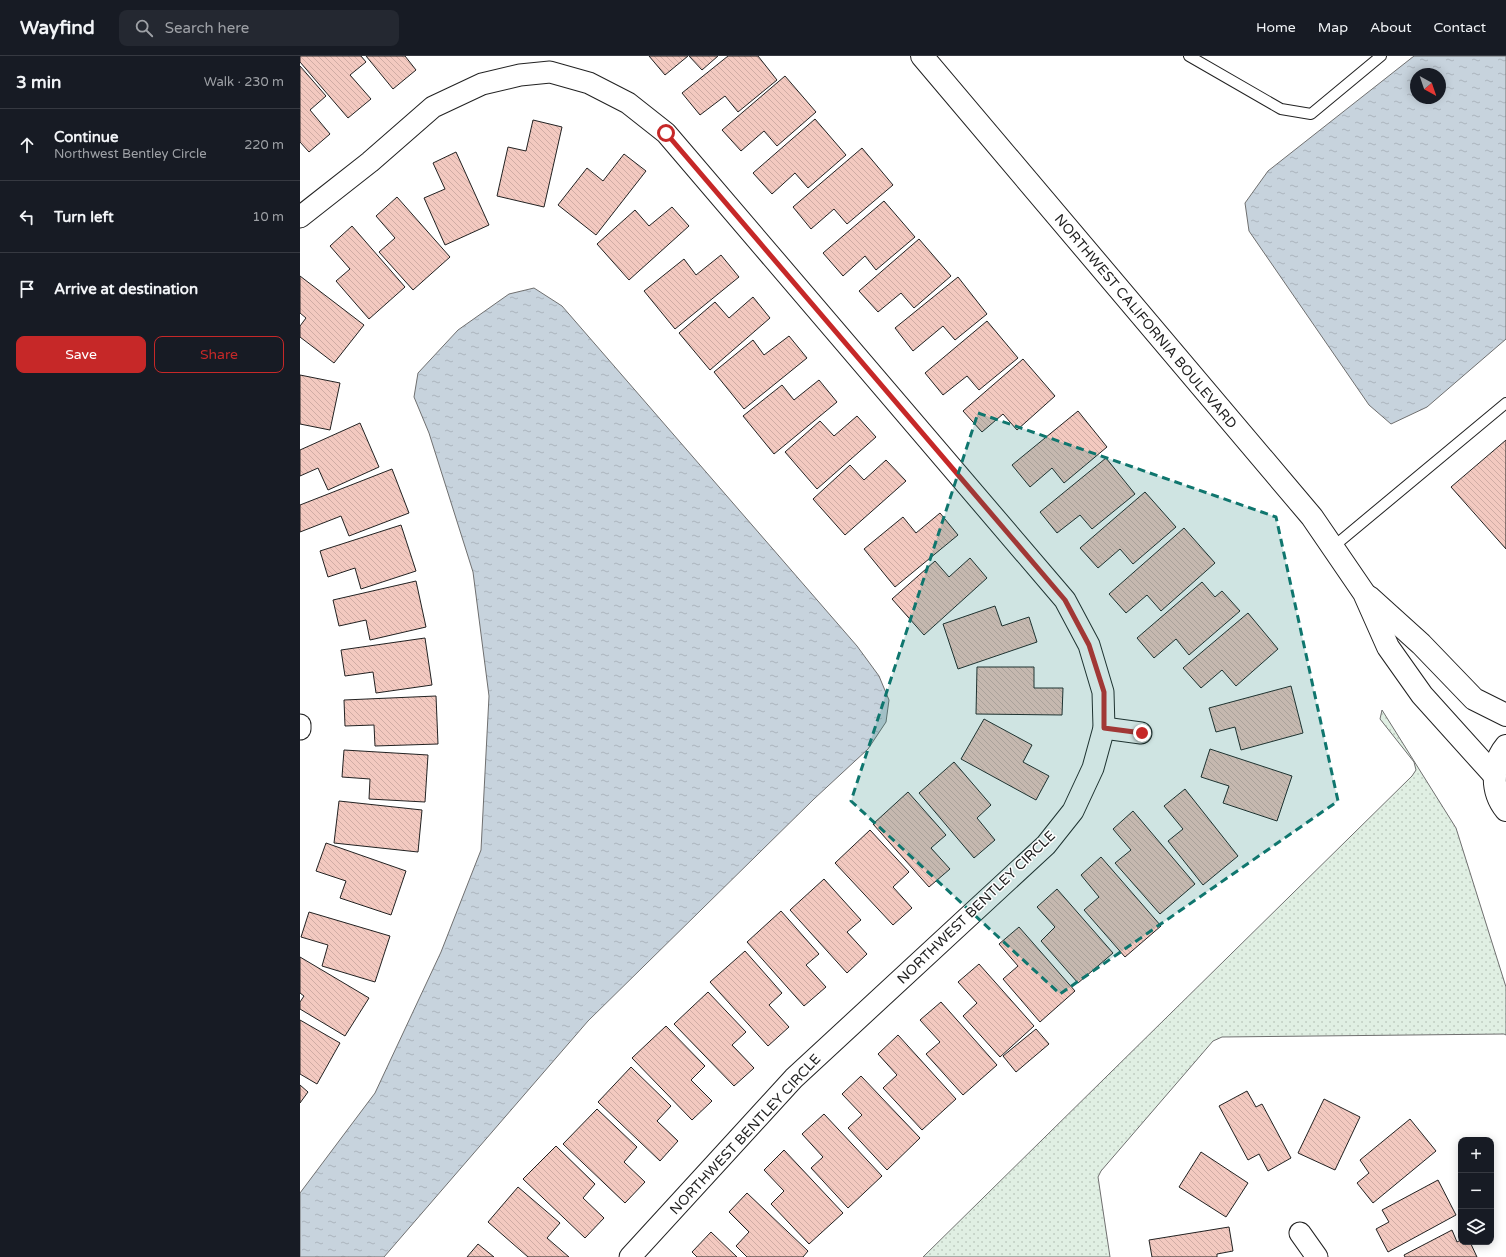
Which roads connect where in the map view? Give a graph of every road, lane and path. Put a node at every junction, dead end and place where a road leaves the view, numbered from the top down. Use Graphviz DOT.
graph roads {
  1 [pos="922,56"];
  2 [pos="1190,56"];
  3 [pos="1381,56"];
  4 [pos="550,64"];
  5 [pos="300,217"];
  6 [pos="1506,403"];
  7 [pos="1333,548"];
  8 [pos="1364,593"];
  9 [pos="1506,715"];
  10 [pos="300,725"];
  11 [pos="1104,728"];
  12 [pos="300,729"];
  13 [pos="1142,733"];
  14 [pos="1506,746"];
  15 [pos="1495,776"];
  16 [pos="1506,810"];
  17 [pos="1300,1233"];
  18 [pos="630,1257"];
  19 [pos="1317,1257"];
  1 -- 7 [label="street, NORTHWEST CALIFORNIA BOULEVARD"];
  2 -- 3 [label="lane"];
  4 -- 5 [label="street, NORTHWEST BENTLEY CIRCLE"];
  4 -- 11 [label="street, NORTHWEST BENTLEY CIRCLE"];
  6 -- 7 [label="lane"];
  7 -- 8 [label="street, NORTHWEST CALIFORNIA BOULEVARD"];
  8 -- 9 [label="street, NORTHWEST CALIFORNIA BOULEVARD"];
  8 -- 15 [label="street, NORTHWEST CALIFORNIA BOULEVARD"];
  10 -- 12 [label="street"];
  11 -- 13 [label="street"];
  11 -- 18 [label="street, NORTHWEST BENTLEY CIRCLE"];
  14 -- 15 [label="street"];
  15 -- 16 [label="street"];
  17 -- 19 [label="street"];
}
